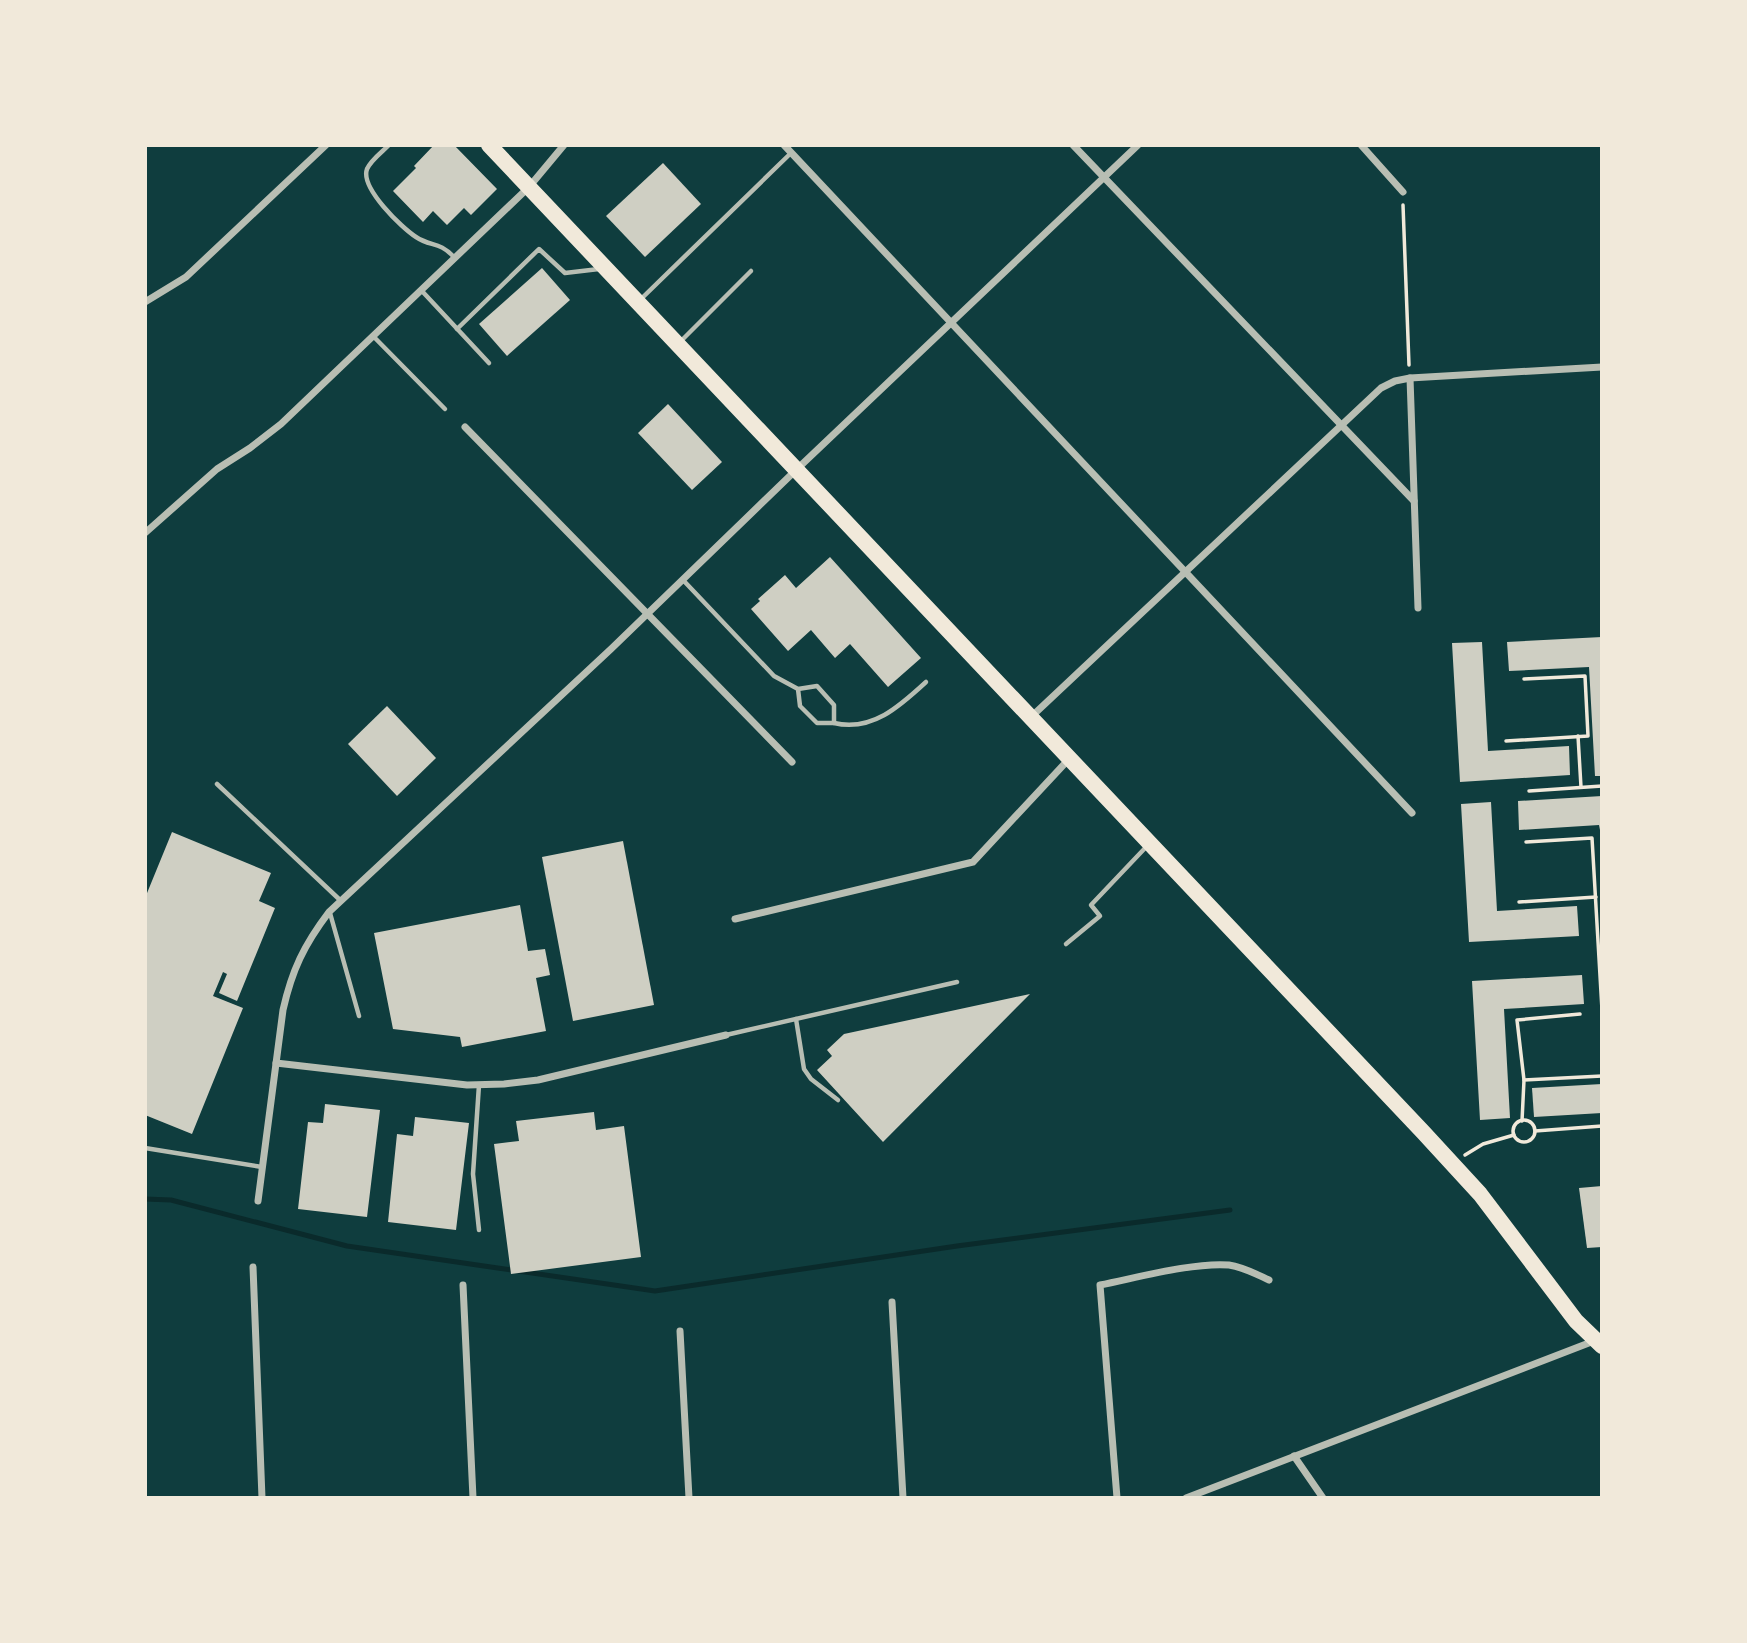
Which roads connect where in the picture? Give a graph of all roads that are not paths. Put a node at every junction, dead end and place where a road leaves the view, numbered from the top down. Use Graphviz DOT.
graph roads {
  1 [pos="326,145"];
  2 [pos="389,145"];
  3 [pos="489,145"];
  4 [pos="564,145"];
  5 [pos="784,145"];
  6 [pos="1073,145"];
  7 [pos="1138,145"];
  8 [pos="1361,145"];
  9 [pos="791,153"];
  10 [pos="1104,178"];
  11 [pos="528,187"];
  12 [pos="1403,192"];
  13 [pos="454,257"];
  14 [pos="605,268"];
  15 [pos="751,271"];
  16 [pos="420,290"];
  17 [pos="145,302"];
  18 [pos="637,302"];
  19 [pos="951,323"];
  20 [pos="457,329"];
  21 [pos="372,335"];
  22 [pos="677,345"];
  23 [pos="489,363"];
  24 [pos="1602,367"];
  25 [pos="1410,378"];
  26 [pos="445,409"];
  27 [pos="1342,425"];
  28 [pos="465,427"];
  29 [pos="795,471"];
  30 [pos="1414,501"];
  31 [pos="145,533"];
  32 [pos="1186,572"];
  33 [pos="682,580"];
  34 [pos="1418,608"];
  35 [pos="647,614"];
  36 [pos="926,682"];
  37 [pos="798,690"];
  38 [pos="1031,718"];
  39 [pos="834,723"];
  40 [pos="1069,758"];
  41 [pos="792,762"];
  42 [pos="217,784"];
  43 [pos="1412,813"];
  44 [pos="1150,843"];
  45 [pos="341,901"];
  46 [pos="330,912"];
  47 [pos="735,919"];
  48 [pos="1066,944"];
  49 [pos="957,982"];
  50 [pos="359,1016"];
  51 [pos="796,1019"];
  52 [pos="726,1035"];
  53 [pos="276,1063"];
  54 [pos="478,1085"];
  55 [pos="838,1100"];
  56 [pos="145,1148"];
  57 [pos="263,1167"];
  58 [pos="258,1201"];
  59 [pos="478,1230"];
  60 [pos="253,1267"];
  61 [pos="1269,1280"];
  62 [pos="463,1285"];
  63 [pos="892,1302"];
  64 [pos="680,1331"];
  65 [pos="1598,1343"];
  66 [pos="1294,1456"];
  67 [pos="262,1498"];
  68 [pos="473,1498"];
  69 [pos="689,1498"];
  70 [pos="903,1498"];
  71 [pos="1117,1498"];
  72 [pos="1186,1498"];
  73 [pos="1323,1498"];
  1 -- 17 [label="street"];
  2 -- 13 [label="lane"];
  3 -- 11 [label="main road"];
  4 -- 11 [label="street"];
  5 -- 9 [label="street"];
  6 -- 10 [label="street"];
  7 -- 10 [label="street"];
  8 -- 12 [label="street"];
  9 -- 18 [label="lane"];
  9 -- 19 [label="street"];
  10 -- 19 [label="street"];
  10 -- 27 [label="street"];
  11 -- 13 [label="street"];
  11 -- 14 [label="main road"];
  13 -- 16 [label="street"];
  14 -- 18 [label="main road"];
  14 -- 20 [label="lane"];
  15 -- 22 [label="lane"];
  16 -- 20 [label="lane"];
  16 -- 21 [label="street"];
  18 -- 22 [label="main road"];
  19 -- 29 [label="street"];
  19 -- 32 [label="street"];
  20 -- 23 [label="lane"];
  21 -- 26 [label="lane"];
  21 -- 31 [label="street"];
  22 -- 29 [label="main road"];
  24 -- 25 [label="street"];
  25 -- 27 [label="street"];
  25 -- 30 [label="street"];
  27 -- 30 [label="street"];
  27 -- 32 [label="street"];
  28 -- 35 [label="street"];
  29 -- 33 [label="street"];
  29 -- 38 [label="main road"];
  30 -- 34 [label="street"];
  32 -- 38 [label="street"];
  32 -- 43 [label="street"];
  33 -- 35 [label="street"];
  33 -- 37 [label="lane"];
  35 -- 41 [label="street"];
  35 -- 45 [label="street"];
  36 -- 39 [label="lane"];
  37 -- 39 [label="lane"];
  37 -- 39 [label="lane"];
  38 -- 40 [label="main road"];
  40 -- 44 [label="main road"];
  40 -- 47 [label="street"];
  42 -- 45 [label="lane"];
  44 -- 48 [label="lane"];
  44 -- 65 [label="main road"];
  45 -- 46 [label="street"];
  46 -- 50 [label="lane"];
  46 -- 53 [label="street"];
  49 -- 51 [label="lane"];
  51 -- 52 [label="lane"];
  51 -- 55 [label="lane"];
  52 -- 54 [label="street"];
  53 -- 54 [label="street"];
  53 -- 57 [label="street"];
  54 -- 59 [label="lane"];
  56 -- 57 [label="lane"];
  57 -- 58 [label="street"];
  60 -- 67 [label="street"];
  61 -- 71 [label="street"];
  62 -- 68 [label="street"];
  63 -- 70 [label="street"];
  64 -- 69 [label="street"];
  65 -- 66 [label="street"];
  66 -- 72 [label="street"];
  66 -- 73 [label="street"];
}
